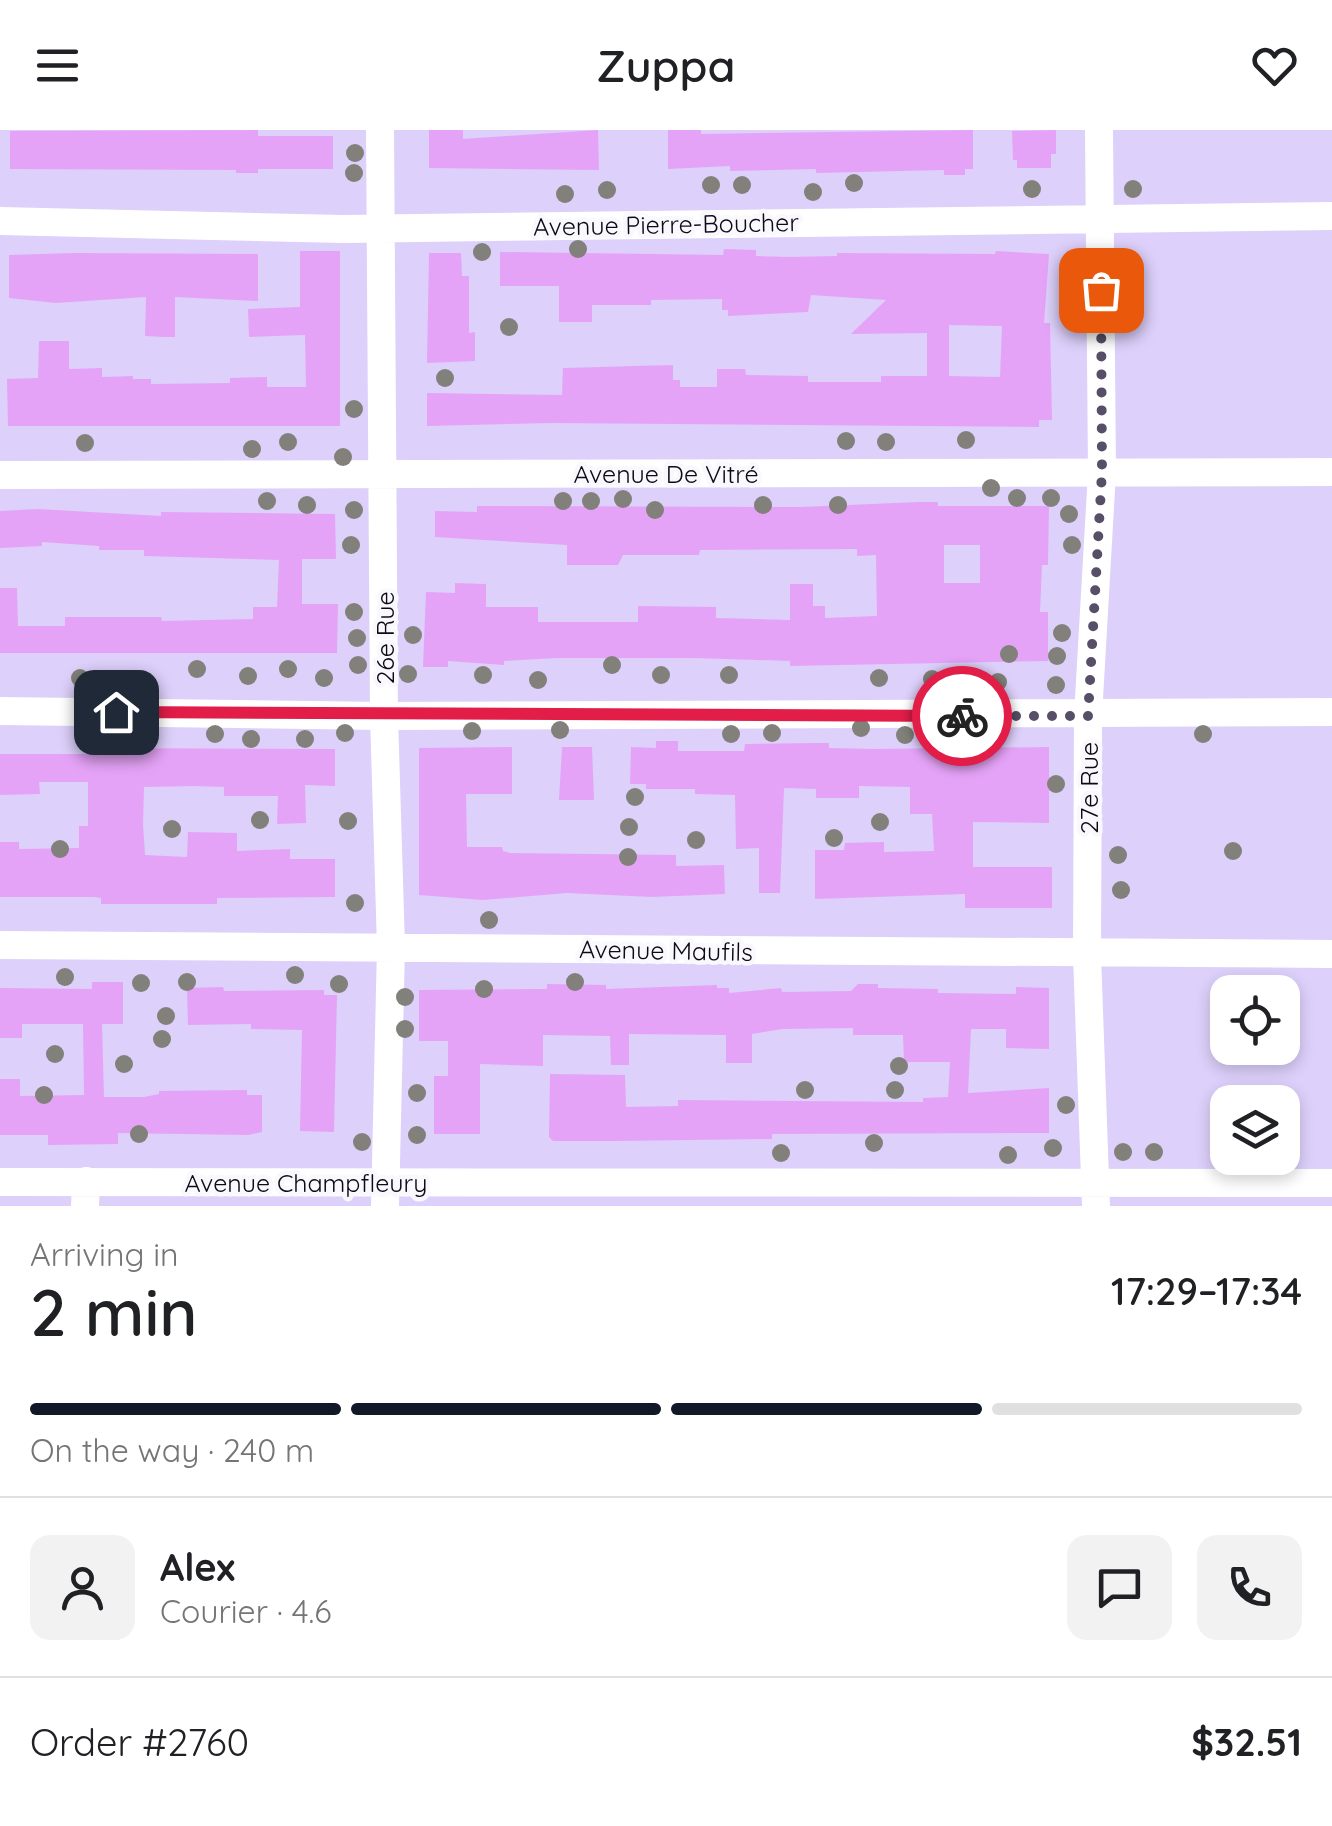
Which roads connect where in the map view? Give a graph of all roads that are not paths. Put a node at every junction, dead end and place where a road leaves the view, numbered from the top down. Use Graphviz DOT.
graph roads {
  1 [pos="380,130"];
  2 [pos="1099,130"];
  3 [pos="1332,216"];
  4 [pos="1100,217"];
  5 [pos="0,221"];
  6 [pos="381,228"];
  7 [pos="1102,472"];
  8 [pos="1332,472"];
  9 [pos="0,474"];
  10 [pos="384,474"];
  11 [pos="0,711"];
  12 [pos="1332,712"];
  13 [pos="384,716"];
  14 [pos="1088,716"];
  15 [pos="0,945"];
  16 [pos="391,946"];
  17 [pos="1332,954"];
  18 [pos="1086,955"];
  19 [pos="0,1182"];
  20 [pos="1332,1183"];
  21 [pos="86,1193"];
  22 [pos="386,1194"];
  23 [pos="1096,1194"];
  24 [pos="626,1195"];
  25 [pos="859,1195"];
  1 -- 6 [label="street, 26e Rue"];
  2 -- 4 [label="street, 27e Rue"];
  3 -- 4 [label="street, Avenue Pierre-Boucher"];
  4 -- 6 [label="street, Avenue Pierre-Boucher"];
  4 -- 7 [label="street, 27e Rue"];
  5 -- 6 [label="street, Avenue Pierre-Boucher"];
  6 -- 10 [label="street, 26e Rue"];
  7 -- 8 [label="street, Avenue De Vitré"];
  7 -- 10 [label="street, Avenue De Vitré"];
  7 -- 14 [label="street, 27e Rue"];
  9 -- 10 [label="street, Avenue De Vitré"];
  10 -- 13 [label="street, 26e Rue"];
  11 -- 13 [label="street"];
  12 -- 14 [label="street"];
  13 -- 14 [label="street"];
  13 -- 16 [label="street, 26e Rue"];
  14 -- 18 [label="street, 27e Rue"];
  15 -- 16 [label="street, Avenue Maufils"];
  16 -- 18 [label="street, Avenue Maufils"];
  16 -- 22 [label="street, 26e Rue"];
  17 -- 18 [label="street, Avenue Maufils"];
  18 -- 23 [label="street, 27e Rue"];
  19 -- 21 [label="street, Avenue Champfleury"];
  20 -- 23 [label="street, Avenue Champfleury"];
  21 -- 22 [label="street, Avenue Champfleury"];
  22 -- 24 [label="street, Avenue Champfleury"];
  23 -- 25 [label="street, Avenue Champfleury"];
  24 -- 25 [label="street, Avenue Champfleury"];
}
